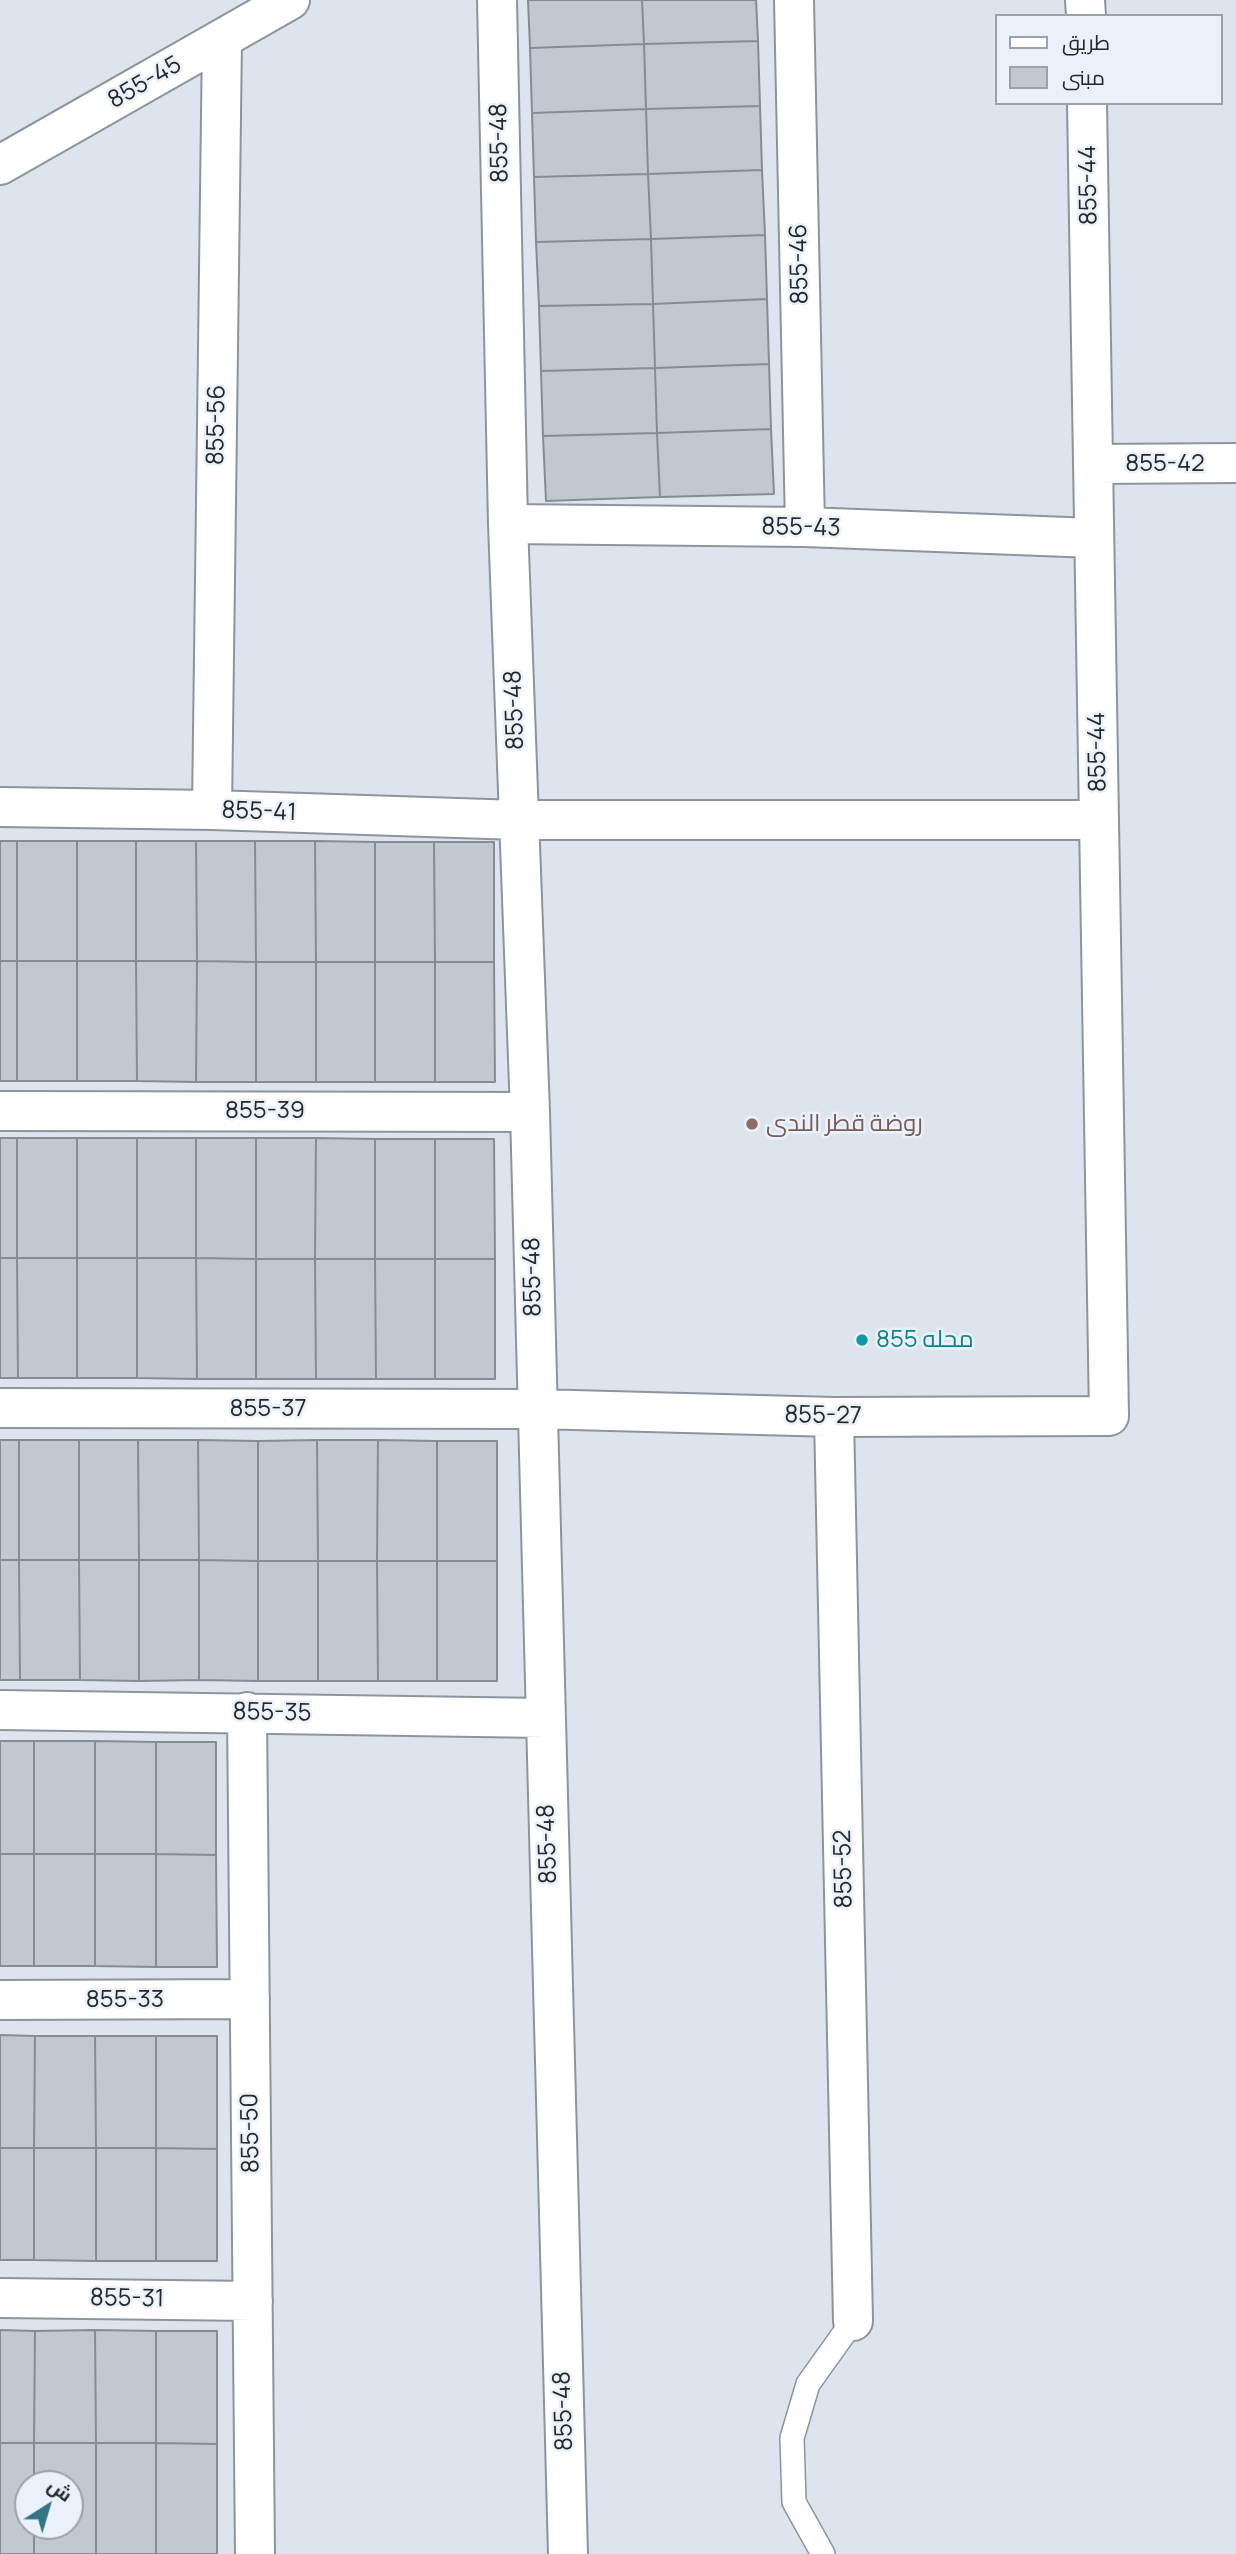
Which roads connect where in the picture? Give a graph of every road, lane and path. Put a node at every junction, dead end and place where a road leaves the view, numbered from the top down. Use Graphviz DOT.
graph roads {
  1 [pos="290,0"];
  2 [pos="497,0"];
  3 [pos="794,0"];
  4 [pos="222,39"];
  5 [pos="1087,105"];
  6 [pos="0,165"];
  7 [pos="1236,463"];
  8 [pos="1094,464"];
  9 [pos="508,524"];
  10 [pos="805,527"];
  11 [pos="1094,538"];
  12 [pos="0,807"];
  13 [pos="212,810"];
  14 [pos="519,820"];
  15 [pos="1099,820"];
  16 [pos="0,1111"];
  17 [pos="530,1112"];
  18 [pos="0,1408"];
  19 [pos="537,1409"];
  20 [pos="834,1417"];
  21 [pos="0,1710"];
  22 [pos="247,1712"];
  23 [pos="544,1718"];
  24 [pos="0,2000"];
  25 [pos="250,2000"];
  26 [pos="0,2298"];
  27 [pos="253,2301"];
  28 [pos="853,2321"];
  29 [pos="255,2554"];
  30 [pos="568,2554"];
  31 [pos="823,2554"];
  1 -- 4 [label="street, 855-45"];
  2 -- 9 [label="street, 855-48"];
  3 -- 10 [label="street, 855-46"];
  4 -- 6 [label="street, 855-45"];
  4 -- 13 [label="street, 855-56"];
  5 -- 8 [label="street, 855-44"];
  7 -- 8 [label="street, 855-42"];
  8 -- 11 [label="street, 855-44"];
  9 -- 10 [label="street, 855-43"];
  9 -- 14 [label="street, 855-48"];
  10 -- 11 [label="street, 855-43"];
  11 -- 15 [label="street, 855-44"];
  12 -- 13 [label="street, 855-41"];
  13 -- 14 [label="street, 855-41"];
  14 -- 15 [label="street, 855-44"];
  14 -- 17 [label="street, 855-48"];
  15 -- 20 [label="street, 855-27"];
  16 -- 17 [label="street, 855-39"];
  17 -- 19 [label="street, 855-48"];
  18 -- 19 [label="street, 855-37"];
  19 -- 20 [label="street, 855-27"];
  19 -- 23 [label="street, 855-48"];
  20 -- 28 [label="street, 855-52"];
  21 -- 22 [label="street, 855-35"];
  22 -- 23 [label="street, 855-35"];
  22 -- 25 [label="street, 855-50"];
  23 -- 30 [label="street, 855-48"];
  24 -- 25 [label="street, 855-33"];
  25 -- 27 [label="street, 855-50"];
  26 -- 27 [label="street, 855-31"];
  27 -- 29 [label="street, 855-50"];
  28 -- 31 [label="lane"];
}
